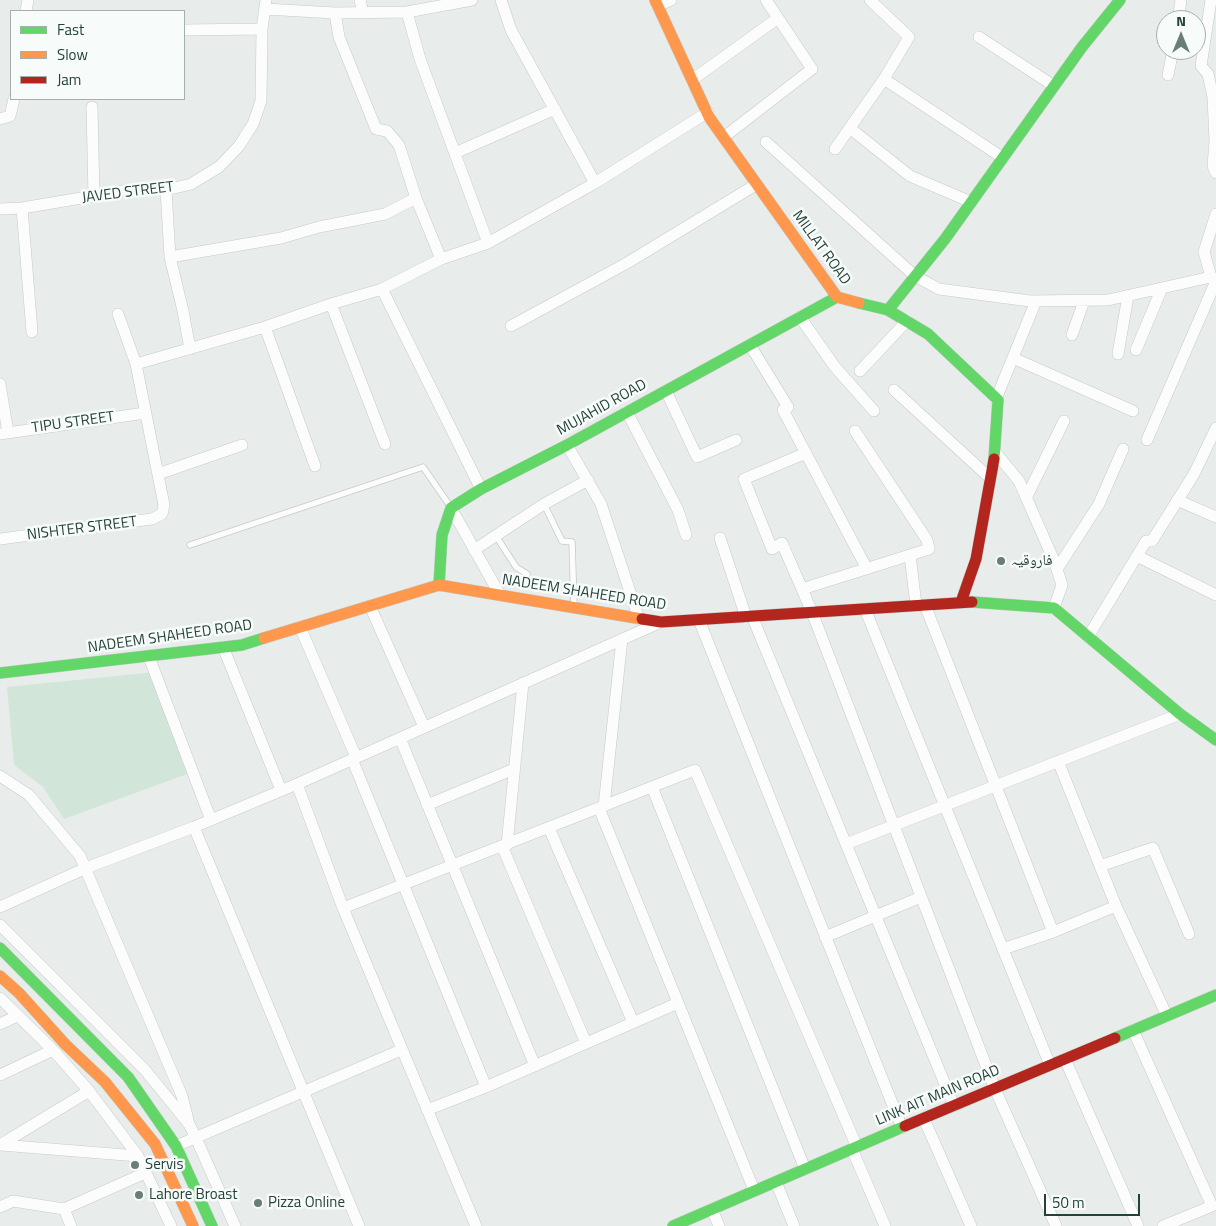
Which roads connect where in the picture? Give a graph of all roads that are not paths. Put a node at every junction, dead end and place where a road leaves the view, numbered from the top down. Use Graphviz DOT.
graph roads {
  1 [pos="360,0"];
  2 [pos="472,0"];
  3 [pos="501,0"];
  4 [pos="672,0"];
  5 [pos="766,0"];
  6 [pos="870,0"];
  7 [pos="1120,0"];
  8 [pos="1210,0"];
  9 [pos="657,3"];
  10 [pos="266,5"];
  11 [pos="407,12"];
  12 [pos="335,13"];
  13 [pos="363,13"];
  14 [pos="778,18"];
  15 [pos="262,28"];
  16 [pos="185,30"];
  17 [pos="979,37"];
  18 [pos="1171,60"];
  19 [pos="1168,76"];
  20 [pos="884,79"];
  21 [pos="692,80"];
  22 [pos="1054,86"];
  23 [pos="14,100"];
  24 [pos="92,107"];
  25 [pos="555,109"];
  26 [pos="708,112"];
  27 [pos="0,119"];
  28 [pos="851,129"];
  29 [pos="724,137"];
  30 [pos="766,142"];
  31 [pos="835,149"];
  32 [pos="455,153"];
  33 [pos="1003,158"];
  34 [pos="1216,173"];
  35 [pos="595,183"];
  36 [pos="757,184"];
  37 [pos="166,190"];
  38 [pos="94,196"];
  39 [pos="416,198"];
  40 [pos="971,202"];
  41 [pos="22,208"];
  42 [pos="0,209"];
  43 [pos="1216,214"];
  44 [pos="488,243"];
  45 [pos="170,257"];
  46 [pos="441,259"];
  47 [pos="915,276"];
  48 [pos="1214,279"];
  49 [pos="1162,288"];
  50 [pos="382,289"];
  51 [pos="1128,296"];
  52 [pos="837,297"];
  53 [pos="1036,301"];
  54 [pos="1084,301"];
  55 [pos="331,304"];
  56 [pos="888,310"];
  57 [pos="118,314"];
  58 [pos="800,317"];
  59 [pos="907,321"];
  60 [pos="264,326"];
  61 [pos="511,326"];
  62 [pos="32,332"];
  63 [pos="1072,335"];
  64 [pos="750,344"];
  65 [pos="190,349"];
  66 [pos="1136,350"];
  67 [pos="1118,354"];
  68 [pos="1013,358"];
  69 [pos="136,364"];
  70 [pos="860,371"];
  71 [pos="0,384"];
  72 [pos="894,390"];
  73 [pos="666,391"];
  74 [pos="996,398"];
  75 [pos="874,410"];
  76 [pos="1133,411"];
  77 [pos="627,412"];
  78 [pos="145,413"];
  79 [pos="1064,422"];
  80 [pos="1216,428"];
  81 [pos="855,431"];
  82 [pos="4,433"];
  83 [pos="736,440"];
  84 [pos="1147,440"];
  85 [pos="384,444"];
  86 [pos="242,445"];
  87 [pos="567,445"];
  88 [pos="1123,449"];
  89 [pos="994,452"];
  90 [pos="806,453"];
  91 [pos="315,466"];
  92 [pos="158,474"];
  93 [pos="990,478"];
  94 [pos="588,480"];
  95 [pos="482,489"];
  96 [pos="1026,498"];
  97 [pos="1177,500"];
  98 [pos="544,504"];
  99 [pos="451,508"];
  100 [pos="1216,517"];
  101 [pos="686,535"];
  102 [pos="496,536"];
  103 [pos="720,538"];
  104 [pos="0,539"];
  105 [pos="190,545"];
  106 [pos="474,550"];
  107 [pos="910,555"];
  108 [pos="1136,556"];
  109 [pos="1057,569"];
  110 [pos="867,570"];
  111 [pos="527,574"];
  112 [pos="438,585"];
  113 [pos="802,589"];
  114 [pos="500,595"];
  115 [pos="1216,595"];
  116 [pos="961,602"];
  117 [pos="920,605"];
  118 [pos="370,606"];
  119 [pos="574,608"];
  120 [pos="1054,608"];
  121 [pos="865,609"];
  122 [pos="812,612"];
  123 [pos="749,616"];
  124 [pos="640,618"];
  125 [pos="698,620"];
  126 [pos="660,622"];
  127 [pos="300,627"];
  128 [pos="1088,637"];
  129 [pos="622,639"];
  130 [pos="224,647"];
  131 [pos="149,657"];
  132 [pos="0,673"];
  133 [pos="523,683"];
  134 [pos="1180,714"];
  135 [pos="424,727"];
  136 [pos="400,738"];
  137 [pos="1216,740"];
  138 [pos="354,758"];
  139 [pos="1058,761"];
  140 [pos="514,769"];
  141 [pos="0,776"];
  142 [pos="297,784"];
  143 [pos="996,785"];
  144 [pos="652,787"];
  145 [pos="281,790"];
  146 [pos="428,805"];
  147 [pos="945,805"];
  148 [pos="601,807"];
  149 [pos="211,820"];
  150 [pos="893,825"];
  151 [pos="194,827"];
  152 [pos="549,828"];
  153 [pos="846,844"];
  154 [pos="504,845"];
  155 [pos="452,866"];
  156 [pos="1100,866"];
  157 [pos="86,868"];
  158 [pos="404,885"];
  159 [pos="921,897"];
  160 [pos="1116,906"];
  161 [pos="0,907"];
  162 [pos="343,908"];
  163 [pos="876,916"];
  164 [pos="0,925"];
  165 [pos="1053,932"];
  166 [pos="1189,934"];
  167 [pos="825,937"];
  168 [pos="0,948"];
  169 [pos="1003,949"];
  170 [pos="0,976"];
  171 [pos="1216,995"];
  172 [pos="0,998"];
  173 [pos="678,1003"];
  174 [pos="17,1016"];
  175 [pos="1167,1016"];
  176 [pos="633,1022"];
  177 [pos="0,1024"];
  178 [pos="1134,1030"];
  179 [pos="586,1043"];
  180 [pos="53,1050"];
  181 [pos="402,1050"];
  182 [pos="1065,1059"];
  183 [pos="1050,1065"];
  184 [pos="535,1066"];
  185 [pos="0,1075"];
  186 [pos="486,1087"];
  187 [pos="994,1089"];
  188 [pos="89,1091"];
  189 [pos="303,1092"];
  190 [pos="954,1106"];
  191 [pos="427,1110"];
  192 [pos="924,1119"];
  193 [pos="189,1124"];
  194 [pos="902,1128"];
  195 [pos="196,1138"];
  196 [pos="0,1145"];
  197 [pos="176,1146"];
  198 [pos="855,1148"];
  199 [pos="138,1156"];
  200 [pos="805,1169"];
  201 [pos="145,1172"];
  202 [pos="776,1182"];
  203 [pos="754,1190"];
  204 [pos="0,1207"];
  205 [pos="64,1209"];
  206 [pos="712,1209"];
  207 [pos="71,1226"];
  208 [pos="171,1226"];
  209 [pos="193,1226"];
  210 [pos="212,1226"];
  211 [pos="235,1226"];
  212 [pos="359,1226"];
  213 [pos="476,1226"];
  214 [pos="673,1226"];
  215 [pos="719,1226"];
  216 [pos="794,1226"];
  217 [pos="885,1226"];
  218 [pos="971,1226"];
  219 [pos="1056,1226"];
  220 [pos="1138,1226"];
  221 [pos="1162,1226"];
  1 -- 13 [label="street"];
  2 -- 11 [label="street"];
  3 -- 25 [label="street"];
  4 -- 9 [label="street"];
  5 -- 14 [label="street"];
  6 -- 20 [label="street"];
  7 -- 22 [label="street"];
  8 -- 34 [label="street"];
  9 -- 21 [label="street, MILLAT ROAD"];
  10 -- 12 [label="street"];
  10 -- 15 [label="street, JAVED STREET"];
  11 -- 13 [label="street"];
  11 -- 32 [label="street"];
  12 -- 13 [label="street"];
  12 -- 39 [label="street"];
  14 -- 21 [label="street"];
  14 -- 29 [label="street"];
  15 -- 16 [label="street"];
  15 -- 37 [label="street, JAVED STREET"];
  17 -- 22 [label="street"];
  18 -- 19 [label="street"];
  20 -- 28 [label="street"];
  20 -- 33 [label="street"];
  21 -- 26 [label="street, MILLAT ROAD"];
  22 -- 33 [label="street"];
  23 -- 27 [label="street"];
  24 -- 38 [label="street"];
  25 -- 32 [label="street"];
  25 -- 35 [label="street"];
  26 -- 29 [label="street, MILLAT ROAD"];
  26 -- 35 [label="street"];
  28 -- 31 [label="street"];
  28 -- 40 [label="street"];
  29 -- 36 [label="street, MILLAT ROAD"];
  30 -- 47 [label="street"];
  32 -- 44 [label="street"];
  33 -- 40 [label="street"];
  35 -- 44 [label="street"];
  36 -- 52 [label="street, MILLAT ROAD"];
  36 -- 61 [label="street"];
  37 -- 38 [label="street, JAVED STREET"];
  37 -- 45 [label="street"];
  38 -- 41 [label="street, JAVED STREET"];
  39 -- 45 [label="street"];
  39 -- 46 [label="street"];
  40 -- 47 [label="street"];
  41 -- 42 [label="street, JAVED STREET"];
  41 -- 62 [label="street"];
  43 -- 48 [label="street"];
  44 -- 46 [label="street"];
  45 -- 65 [label="street"];
  46 -- 50 [label="street"];
  47 -- 53 [label="street"];
  47 -- 56 [label="street"];
  48 -- 49 [label="street"];
  48 -- 84 [label="street"];
  49 -- 51 [label="street"];
  49 -- 66 [label="street"];
  50 -- 55 [label="street"];
  50 -- 95 [label="street"];
  51 -- 54 [label="street"];
  51 -- 67 [label="street"];
  52 -- 56 [label="street, MILLAT ROAD"];
  52 -- 58 [label="street, MUJAHID ROAD"];
  53 -- 54 [label="street"];
  53 -- 68 [label="street"];
  54 -- 63 [label="street"];
  55 -- 60 [label="street"];
  55 -- 85 [label="street"];
  56 -- 59 [label="street, MILLAT ROAD"];
  57 -- 69 [label="street"];
  58 -- 64 [label="street, MUJAHID ROAD"];
  58 -- 75 [label="street"];
  59 -- 70 [label="street"];
  59 -- 74 [label="street, MILLAT ROAD"];
  60 -- 65 [label="street"];
  60 -- 91 [label="street"];
  64 -- 73 [label="street, MUJAHID ROAD"];
  64 -- 90 [label="street"];
  65 -- 69 [label="street"];
  68 -- 74 [label="street"];
  68 -- 76 [label="street"];
  69 -- 78 [label="street"];
  71 -- 82 [label="street"];
  72 -- 93 [label="street"];
  73 -- 77 [label="street, MUJAHID ROAD"];
  73 -- 83 [label="street"];
  74 -- 89 [label="street"];
  77 -- 87 [label="street, MUJAHID ROAD"];
  77 -- 101 [label="street"];
  78 -- 82 [label="street, TIPU STREET"];
  78 -- 92 [label="street"];
  79 -- 96 [label="street"];
  80 -- 97 [label="street"];
  81 -- 107 [label="street"];
  86 -- 92 [label="street"];
  87 -- 94 [label="street"];
  87 -- 95 [label="street, MUJAHID ROAD"];
  88 -- 109 [label="street"];
  89 -- 93 [label="street"];
  89 -- 96 [label="street"];
  90 -- 110 [label="street"];
  90 -- 113 [label="street"];
  92 -- 104 [label="street, NISHTER STREET"];
  93 -- 116 [label="street"];
  94 -- 98 [label="street"];
  94 -- 124 [label="street"];
  95 -- 99 [label="street, MUJAHID ROAD"];
  96 -- 109 [label="street"];
  97 -- 100 [label="street"];
  97 -- 108 [label="street"];
  98 -- 102 [label="street"];
  98 -- 119 [label="lane"];
  99 -- 105 [label="lane"];
  99 -- 106 [label="street"];
  99 -- 112 [label="street"];
  102 -- 106 [label="street"];
  102 -- 111 [label="lane"];
  103 -- 123 [label="street"];
  106 -- 114 [label="street"];
  107 -- 110 [label="street"];
  107 -- 117 [label="street"];
  108 -- 115 [label="street"];
  108 -- 128 [label="street"];
  109 -- 120 [label="street"];
  110 -- 113 [label="street"];
  112 -- 114 [label="street, NADEEM SHAHEED ROAD"];
  112 -- 118 [label="street, NADEEM SHAHEED ROAD"];
  113 -- 122 [label="street"];
  114 -- 119 [label="street, NADEEM SHAHEED ROAD"];
  116 -- 117 [label="street, NADEEM SHAHEED ROAD"];
  116 -- 120 [label="street, NADEEM SHAHEED ROAD"];
  117 -- 121 [label="street, NADEEM SHAHEED ROAD"];
  117 -- 143 [label="street"];
  118 -- 127 [label="street, NADEEM SHAHEED ROAD"];
  118 -- 135 [label="street"];
  119 -- 124 [label="street, NADEEM SHAHEED ROAD"];
  120 -- 128 [label="street"];
  121 -- 122 [label="street, NADEEM SHAHEED ROAD"];
  121 -- 147 [label="street"];
  122 -- 123 [label="street, NADEEM SHAHEED ROAD"];
  122 -- 150 [label="street"];
  123 -- 125 [label="street, NADEEM SHAHEED ROAD"];
  123 -- 153 [label="street"];
  124 -- 126 [label="street, NADEEM SHAHEED ROAD"];
  125 -- 126 [label="street, NADEEM SHAHEED ROAD"];
  125 -- 167 [label="street"];
  126 -- 129 [label="street"];
  127 -- 130 [label="street, NADEEM SHAHEED ROAD"];
  127 -- 138 [label="street"];
  128 -- 134 [label="street"];
  129 -- 133 [label="street"];
  129 -- 148 [label="street"];
  130 -- 131 [label="street, NADEEM SHAHEED ROAD"];
  130 -- 145 [label="street"];
  131 -- 132 [label="street, NADEEM SHAHEED ROAD"];
  131 -- 149 [label="street"];
  133 -- 135 [label="street"];
  133 -- 140 [label="street"];
  134 -- 137 [label="street"];
  134 -- 139 [label="street"];
  135 -- 136 [label="street"];
  136 -- 138 [label="street"];
  136 -- 146 [label="street"];
  138 -- 142 [label="street"];
  138 -- 158 [label="street"];
  139 -- 143 [label="street"];
  139 -- 156 [label="street"];
  140 -- 146 [label="street"];
  140 -- 154 [label="street"];
  141 -- 157 [label="street"];
  142 -- 145 [label="street"];
  142 -- 162 [label="street"];
  143 -- 147 [label="street"];
  143 -- 165 [label="street"];
  144 -- 148 [label="street"];
  144 -- 198 [label="street"];
  144 -- 200 [label="street"];
  145 -- 149 [label="street"];
  146 -- 155 [label="street"];
  147 -- 150 [label="street"];
  147 -- 169 [label="street"];
  148 -- 152 [label="street"];
  148 -- 173 [label="street"];
  149 -- 151 [label="street"];
  150 -- 153 [label="street"];
  150 -- 159 [label="street"];
  151 -- 157 [label="street"];
  151 -- 189 [label="street"];
  152 -- 154 [label="street"];
  152 -- 176 [label="street"];
  153 -- 163 [label="street"];
  154 -- 155 [label="street"];
  154 -- 179 [label="street"];
  155 -- 158 [label="street"];
  155 -- 184 [label="street"];
  156 -- 160 [label="street"];
  156 -- 166 [label="street"];
  157 -- 161 [label="street"];
  157 -- 193 [label="street"];
  158 -- 162 [label="street"];
  158 -- 186 [label="street"];
  159 -- 163 [label="street"];
  159 -- 187 [label="street"];
  160 -- 165 [label="street"];
  160 -- 175 [label="street"];
  162 -- 181 [label="street"];
  163 -- 167 [label="street"];
  163 -- 190 [label="street"];
  164 -- 193 [label="street"];
  165 -- 169 [label="street"];
  167 -- 194 [label="street"];
  168 -- 197 [label="street"];
  169 -- 183 [label="street"];
  170 -- 209 [label="street"];
  171 -- 175 [label="street, LINK AIT MAIN ROAD"];
  172 -- 174 [label="street"];
  173 -- 176 [label="street"];
  173 -- 203 [label="street"];
  174 -- 177 [label="street"];
  174 -- 180 [label="street"];
  175 -- 178 [label="street, LINK AIT MAIN ROAD"];
  176 -- 179 [label="street"];
  178 -- 182 [label="street, LINK AIT MAIN ROAD"];
  178 -- 221 [label="street"];
  179 -- 184 [label="street"];
  180 -- 185 [label="street"];
  180 -- 188 [label="street"];
  181 -- 189 [label="street"];
  181 -- 191 [label="street"];
  182 -- 183 [label="street, LINK AIT MAIN ROAD"];
  182 -- 220 [label="street"];
  183 -- 187 [label="street, LINK AIT MAIN ROAD"];
  184 -- 186 [label="street"];
  186 -- 191 [label="street"];
  187 -- 190 [label="street, LINK AIT MAIN ROAD"];
  187 -- 219 [label="street"];
  188 -- 196 [label="street"];
  188 -- 199 [label="street"];
  189 -- 195 [label="street"];
  189 -- 212 [label="street"];
  190 -- 192 [label="street, LINK AIT MAIN ROAD"];
  191 -- 213 [label="street"];
  192 -- 194 [label="street, LINK AIT MAIN ROAD"];
  192 -- 218 [label="street"];
  193 -- 195 [label="street"];
  194 -- 198 [label="street, LINK AIT MAIN ROAD"];
  195 -- 197 [label="street"];
  195 -- 211 [label="street"];
  196 -- 199 [label="street"];
  197 -- 210 [label="street"];
  198 -- 200 [label="street, LINK AIT MAIN ROAD"];
  198 -- 217 [label="street"];
  199 -- 201 [label="street"];
  200 -- 202 [label="street, LINK AIT MAIN ROAD"];
  201 -- 205 [label="street"];
  201 -- 208 [label="street"];
  202 -- 203 [label="street, LINK AIT MAIN ROAD"];
  202 -- 216 [label="street"];
  203 -- 206 [label="street, LINK AIT MAIN ROAD"];
  204 -- 205 [label="street"];
  205 -- 207 [label="street"];
  206 -- 214 [label="street, LINK AIT MAIN ROAD"];
  206 -- 215 [label="street"];
}
